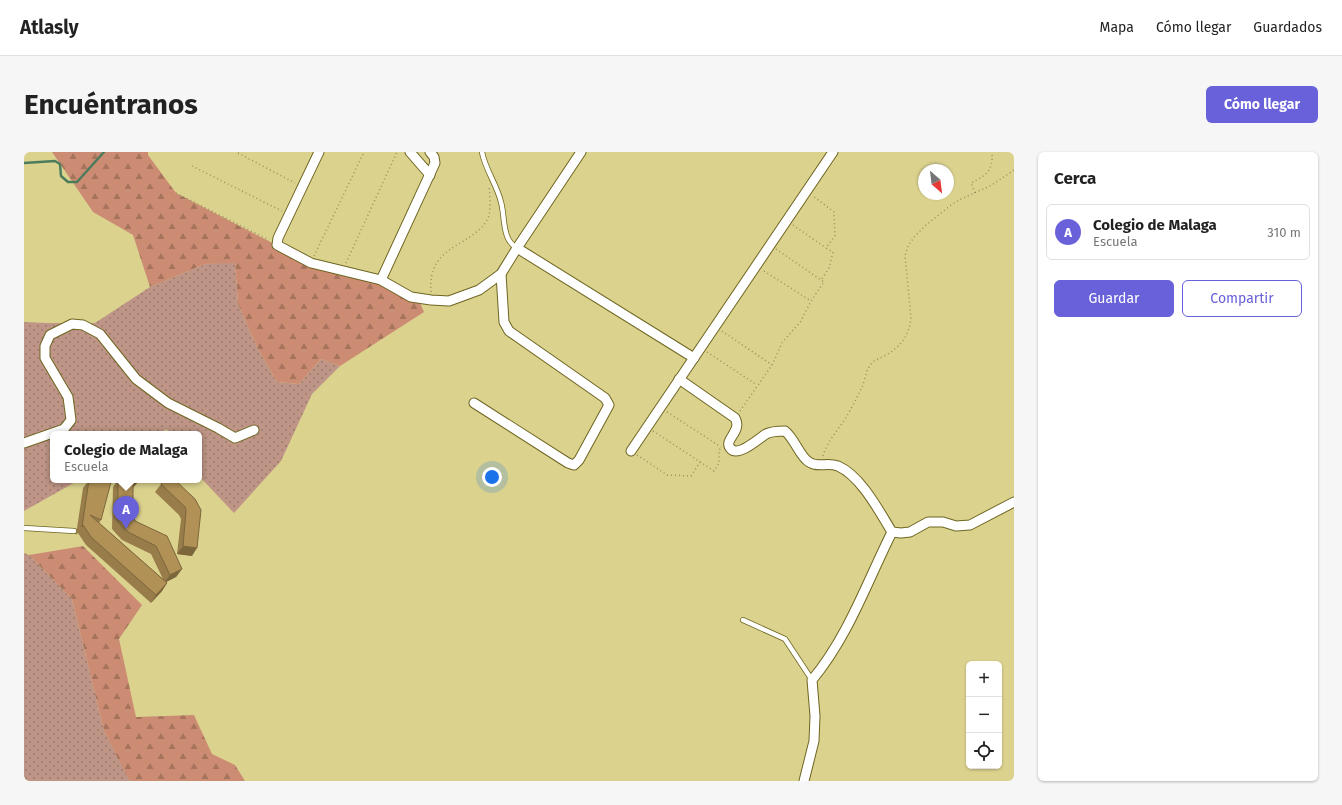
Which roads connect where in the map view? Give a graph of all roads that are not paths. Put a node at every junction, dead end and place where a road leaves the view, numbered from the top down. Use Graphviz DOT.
graph roads {
  1 [pos="319,152"];
  2 [pos="410,152"];
  3 [pos="430,152"];
  4 [pos="482,152"];
  5 [pos="581,152"];
  6 [pos="833,152"];
  7 [pos="430,175"];
  8 [pos="517,248"];
  9 [pos="501,274"];
  10 [pos="381,280"];
  11 [pos="694,358"];
  12 [pos="679,379"];
  13 [pos="474,403"];
  14 [pos="254,430"];
  15 [pos="56,431"];
  16 [pos="50,433"];
  17 [pos="24,443"];
  18 [pos="631,451"];
  19 [pos="1014,502"];
  20 [pos="24,528"];
  21 [pos="74,531"];
  22 [pos="892,532"];
  23 [pos="744,620"];
  24 [pos="812,680"];
  25 [pos="804,781"];
  1 -- 10 [label="street"];
  2 -- 7 [label="street"];
  3 -- 7 [label="street"];
  4 -- 8 [label="lane"];
  5 -- 8 [label="street"];
  6 -- 11 [label="street"];
  7 -- 10 [label="street"];
  8 -- 9 [label="street"];
  8 -- 11 [label="street"];
  9 -- 10 [label="street"];
  9 -- 13 [label="street"];
  11 -- 12 [label="street"];
  12 -- 18 [label="street"];
  12 -- 22 [label="street"];
  14 -- 15 [label="street"];
  16 -- 17 [label="street"];
  19 -- 22 [label="street"];
  20 -- 21 [label="lane"];
  22 -- 24 [label="street"];
  23 -- 24 [label="lane"];
  24 -- 25 [label="street"];
}
